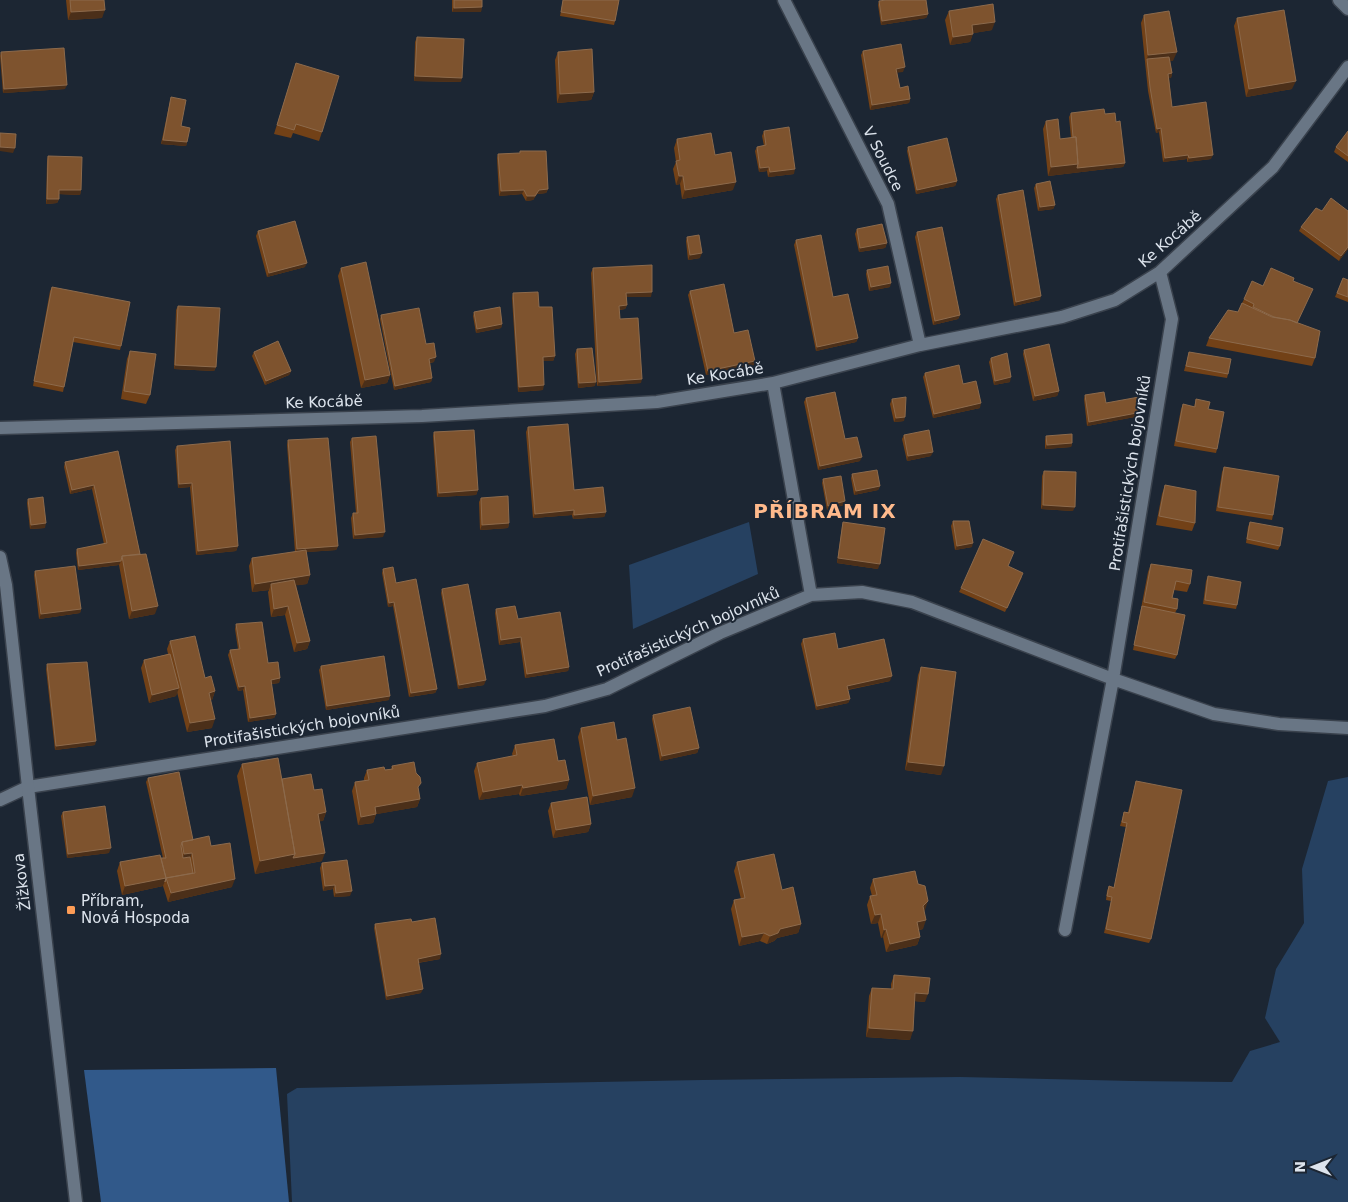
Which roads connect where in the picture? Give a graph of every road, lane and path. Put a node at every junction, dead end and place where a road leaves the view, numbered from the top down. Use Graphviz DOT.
graph roads {
  1 [pos="784,0"];
  2 [pos="1339,0"];
  3 [pos="1348,9"];
  4 [pos="1348,67"];
  5 [pos="1160,272"];
  6 [pos="920,345"];
  7 [pos="773,383"];
  8 [pos="0,428"];
  9 [pos="0,558"];
  10 [pos="812,595"];
  11 [pos="1113,679"];
  12 [pos="1348,728"];
  13 [pos="28,787"];
  14 [pos="0,800"];
  15 [pos="1065,930"];
  16 [pos="76,1202"];
  1 -- 6 [label="street, V Soudce"];
  2 -- 3 [label="street"];
  4 -- 5 [label="street, Ke Kocábě"];
  5 -- 6 [label="street, Ke Kocábě"];
  5 -- 11 [label="street, Protifašistických bojovníků"];
  6 -- 7 [label="street, Ke Kocábě"];
  7 -- 8 [label="street, Ke Kocábě"];
  7 -- 10 [label="street"];
  9 -- 13 [label="street, Žižkova"];
  10 -- 11 [label="street, Protifašistických bojovníků"];
  10 -- 13 [label="street, Protifašistických bojovníků"];
  11 -- 12 [label="street, Protifašistických bojovníků"];
  11 -- 15 [label="street, Protifašistických bojovníků"];
  13 -- 14 [label="street, Protifašistických bojovníků"];
  13 -- 16 [label="street, Žižkova"];
}
